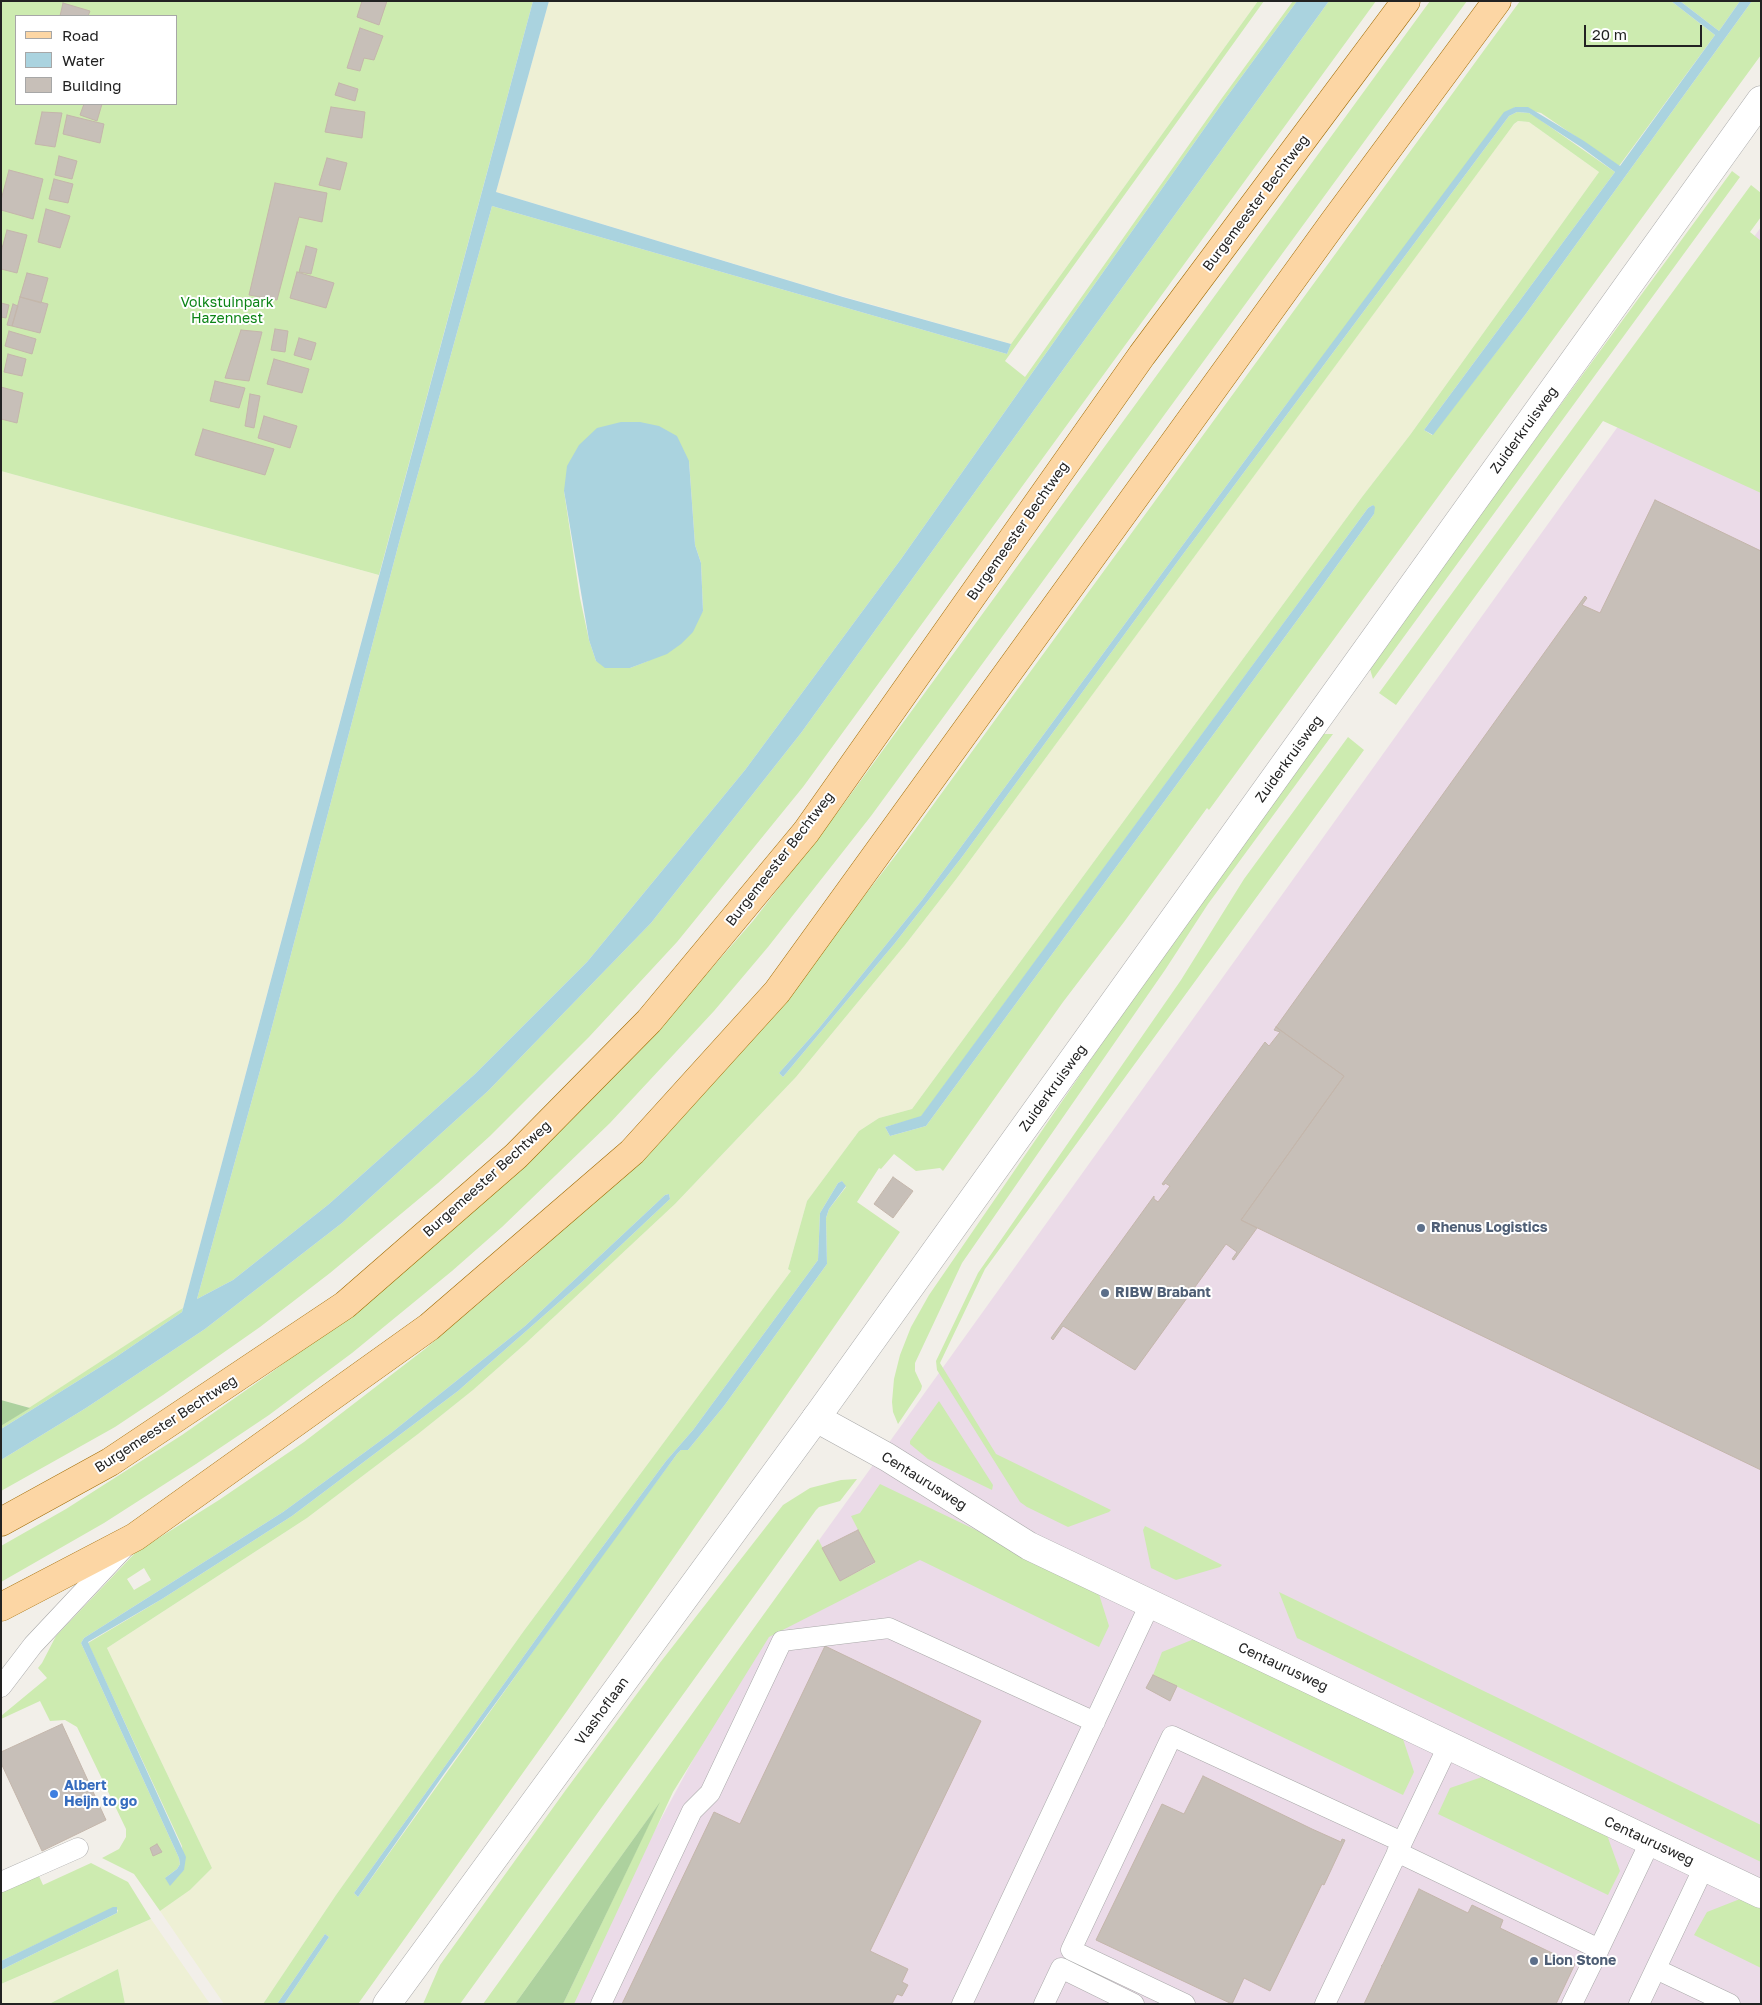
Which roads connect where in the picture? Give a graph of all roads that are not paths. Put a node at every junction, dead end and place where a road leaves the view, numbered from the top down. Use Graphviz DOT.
graph roads {
  1 [pos="1406,1"];
  2 [pos="1497,1"];
  3 [pos="1761,100"];
  4 [pos="816,1418"];
  5 [pos="1,1522"];
  6 [pos="136,1536"];
  7 [pos="1150,1604"];
  8 [pos="1,1608"];
  9 [pos="1,1687"];
  10 [pos="1095,1722"];
  11 [pos="1448,1746"];
  12 [pos="1650,1842"];
  13 [pos="1399,1847"];
  14 [pos="78,1848"];
  15 [pos="1704,1867"];
  16 [pos="1,1882"];
  17 [pos="1761,1894"];
  18 [pos="1599,1949"];
  19 [pos="1656,1969"];
  20 [pos="387,2004"];
  21 [pos="600,2004"];
  22 [pos="962,2004"];
  23 [pos="1044,2004"];
  24 [pos="1134,2004"];
  25 [pos="1185,2004"];
  26 [pos="1325,2004"];
  27 [pos="1572,2004"];
  28 [pos="1639,2004"];
  29 [pos="1730,2004"];
  1 -- 5 [label="main road, Burgemeester Bechtweg"];
  2 -- 6 [label="main road"];
  3 -- 4 [label="street, Zuiderkruisweg"];
  4 -- 7 [label="street, Centaurusweg"];
  4 -- 20 [label="street, Vlashoflaan"];
  6 -- 8 [label="main road"];
  6 -- 9 [label="lane"];
  7 -- 10 [label="lane"];
  7 -- 11 [label="street, Centaurusweg"];
  10 -- 21 [label="lane"];
  10 -- 22 [label="lane"];
  11 -- 12 [label="street, Centaurusweg"];
  11 -- 13 [label="lane"];
  12 -- 15 [label="street, Centaurusweg"];
  12 -- 18 [label="lane"];
  13 -- 18 [label="lane"];
  13 -- 25 [label="lane"];
  13 -- 26 [label="lane"];
  14 -- 16 [label="lane"];
  15 -- 17 [label="street, Centaurusweg"];
  15 -- 19 [label="lane"];
  18 -- 27 [label="lane"];
  19 -- 28 [label="lane"];
  19 -- 29 [label="lane"];
  23 -- 24 [label="lane"];
}
